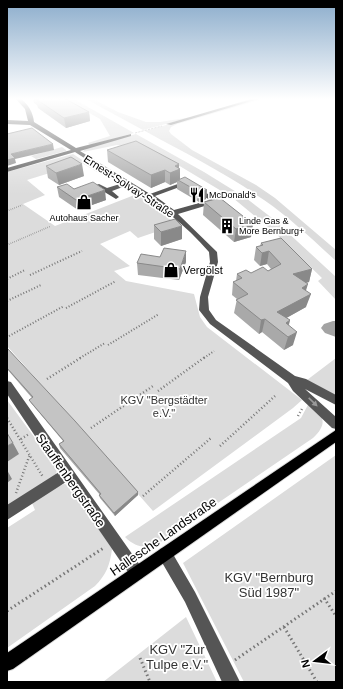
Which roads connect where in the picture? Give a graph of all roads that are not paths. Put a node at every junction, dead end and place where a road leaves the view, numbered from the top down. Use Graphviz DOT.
graph roads {
  1 [pos="42,130"];
  2 [pos="129,135"];
  3 [pos="76,151"];
  4 [pos="7,170"];
  5 [pos="128,183"];
  6 [pos="106,191"];
  7 [pos="82,192"];
  8 [pos="150,196"];
  9 [pos="116,197"];
  10 [pos="173,213"];
  11 [pos="292,380"];
  12 [pos="7,385"];
  13 [pos="336,400"];
  14 [pos="336,424"];
  15 [pos="336,434"];
  16 [pos="67,474"];
  17 [pos="7,513"];
  18 [pos="165,554"];
  19 [pos="137,573"];
  20 [pos="7,663"];
  21 [pos="231,682"];
  1 -- 3 [label="street, Ernest-Solvay-Straße"];
  2 -- 3 [label="street"];
  3 -- 4 [label="street"];
  3 -- 5 [label="street, Ernest-Solvay-Straße"];
  5 -- 6 [label="street"];
  5 -- 8 [label="street, Ernest-Solvay-Straße"];
  6 -- 7 [label="street"];
  6 -- 9 [label="street"];
  8 -- 10 [label="street, Ernest-Solvay-Straße"];
  8 -- 10 [label="street"];
  10 -- 11 [label="street, Ernest-Solvay-Straße"];
  11 -- 13 [label="street, Ernest-Solvay-Straße"];
  11 -- 14 [label="street, Ernest-Solvay-Straße, one-way"];
  12 -- 16 [label="street, Stauffenbergstraße"];
  15 -- 18 [label="main road, Hallesche Landstraße"];
  16 -- 17 [label="street"];
  16 -- 19 [label="street, Stauffenbergstraße"];
  18 -- 19 [label="main road, Hallesche Landstraße"];
  18 -- 21 [label="street"];
  19 -- 20 [label="main road, Hallesche Landstraße"];
}
